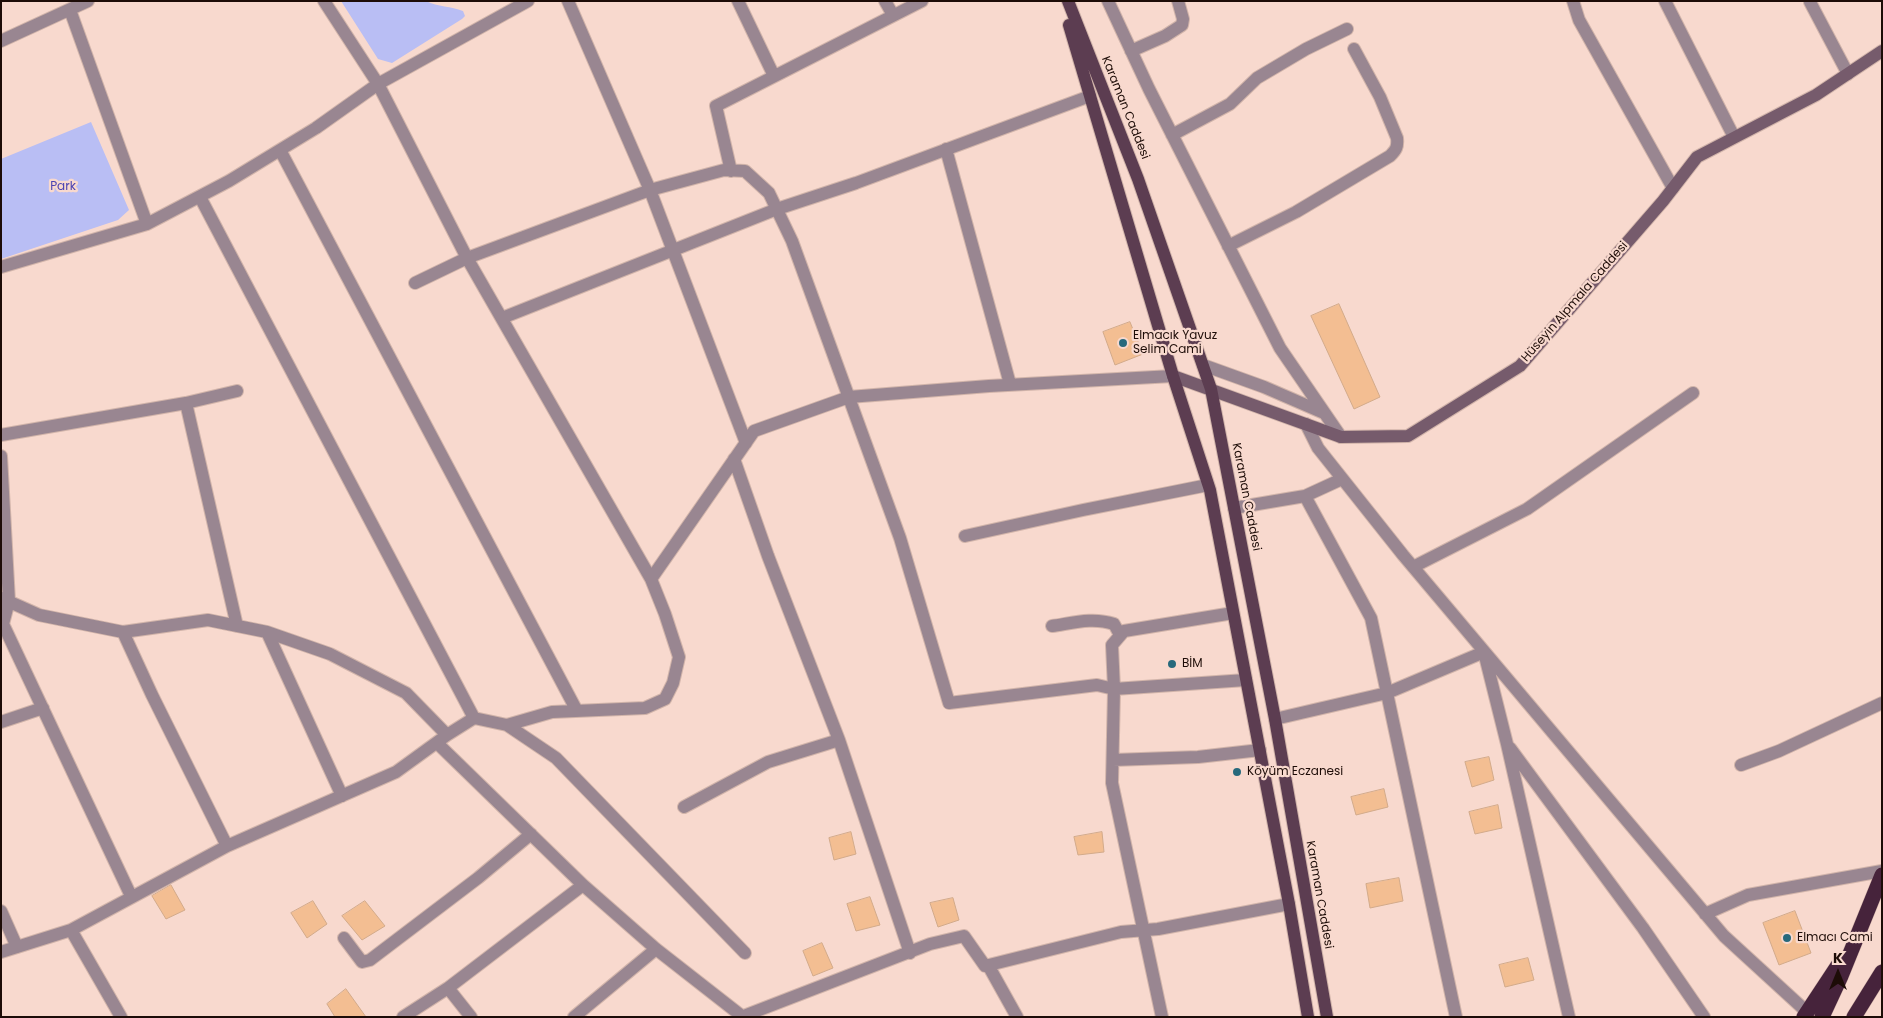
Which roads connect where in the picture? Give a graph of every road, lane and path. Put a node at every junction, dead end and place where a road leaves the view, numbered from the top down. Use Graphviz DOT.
graph roads {
  1 [pos="88,1"];
  2 [pos="324,1"];
  3 [pos="528,1"];
  4 [pos="568,1"];
  5 [pos="738,1"];
  6 [pos="885,1"];
  7 [pos="922,1"];
  8 [pos="1062,1"];
  9 [pos="1068,1"];
  10 [pos="1108,1"];
  11 [pos="1178,1"];
  12 [pos="1573,1"];
  13 [pos="1665,1"];
  14 [pos="1810,2"];
  15 [pos="70,10"];
  16 [pos="893,15"];
  17 [pos="1347,29"];
  18 [pos="1,41"];
  19 [pos="1354,49"];
  20 [pos="1131,51"];
  21 [pos="1882,52"];
  22 [pos="1848,74"];
  23 [pos="774,76"];
  24 [pos="378,84"];
  25 [pos="1090,96"];
  26 [pos="1172,135"];
  27 [pos="1734,138"];
  28 [pos="946,149"];
  29 [pos="280,150"];
  30 [pos="731,171"];
  31 [pos="1673,188"];
  32 [pos="650,190"];
  33 [pos="200,197"];
  34 [pos="777,209"];
  35 [pos="147,224"];
  36 [pos="1228,246"];
  37 [pos="673,251"];
  38 [pos="467,258"];
  39 [pos="1,267"];
  40 [pos="415,283"];
  41 [pos="502,318"];
  42 [pos="1203,365"];
  43 [pos="1173,376"];
  44 [pos="1010,384"];
  45 [pos="1211,389"];
  46 [pos="237,391"];
  47 [pos="1693,393"];
  48 [pos="850,397"];
  49 [pos="186,404"];
  50 [pos="1324,413"];
  51 [pos="1306,424"];
  52 [pos="1,435"];
  53 [pos="1341,437"];
  54 [pos="746,443"];
  55 [pos="1,456"];
  56 [pos="734,459"];
  57 [pos="1342,479"];
  58 [pos="1208,485"];
  59 [pos="1304,496"];
  60 [pos="1234,508"];
  61 [pos="965,536"];
  62 [pos="1413,567"];
  63 [pos="651,579"];
  64 [pos="5,599"];
  65 [pos="1233,612"];
  66 [pos="237,626"];
  67 [pos="1052,626"];
  68 [pos="123,632"];
  69 [pos="267,632"];
  70 [pos="1120,635"];
  71 [pos="1484,652"];
  72 [pos="1246,680"];
  73 [pos="1114,689"];
  74 [pos="1387,693"];
  75 [pos="1882,703"];
  76 [pos="42,708"];
  77 [pos="577,710"];
  78 [pos="474,718"];
  79 [pos="1275,719"];
  80 [pos="1,722"];
  81 [pos="507,725"];
  82 [pos="448,735"];
  83 [pos="839,740"];
  84 [pos="437,743"];
  85 [pos="1507,744"];
  86 [pos="1260,750"];
  87 [pos="1113,760"];
  88 [pos="1741,765"];
  89 [pos="342,796"];
  90 [pos="684,808"];
  91 [pos="531,834"];
  92 [pos="227,846"];
  93 [pos="1882,871"];
  94 [pos="1882,876"];
  95 [pos="583,885"];
  96 [pos="131,896"];
  97 [pos="1289,904"];
  98 [pos="1,911"];
  99 [pos="1705,914"];
  100 [pos="71,930"];
  101 [pos="1144,930"];
  102 [pos="344,938"];
  103 [pos="1854,943"];
  104 [pos="17,947"];
  105 [pos="656,948"];
  106 [pos="1,952"];
  107 [pos="745,953"];
  108 [pos="910,953"];
  109 [pos="988,965"];
  110 [pos="1882,972"];
  111 [pos="1882,978"];
  112 [pos="448,988"];
  113 [pos="1806,1014"];
  114 [pos="742,1016"];
  115 [pos="121,1017"];
  116 [pos="403,1017"];
  117 [pos="471,1017"];
  118 [pos="574,1017"];
  119 [pos="1017,1017"];
  120 [pos="1162,1017"];
  121 [pos="1308,1017"];
  122 [pos="1327,1017"];
  123 [pos="1456,1017"];
  124 [pos="1569,1017"];
  125 [pos="1704,1017"];
  126 [pos="1822,1017"];
  127 [pos="1854,1017"];
  128 [pos="1865,1017"];
  1 -- 15 [label="street"];
  2 -- 24 [label="street"];
  3 -- 24 [label="street"];
  4 -- 32 [label="street"];
  5 -- 23 [label="street"];
  6 -- 16 [label="street"];
  7 -- 16 [label="street"];
  8 -- 25 [label="main road, Karaman Caddesi"];
  9 -- 42 [label="main road, Karaman Caddesi"];
  10 -- 20 [label="street"];
  11 -- 20 [label="street"];
  12 -- 31 [label="street"];
  13 -- 27 [label="street"];
  14 -- 22 [label="street"];
  15 -- 18 [label="street"];
  15 -- 35 [label="street"];
  16 -- 23 [label="street"];
  17 -- 26 [label="street"];
  19 -- 36 [label="street"];
  20 -- 26 [label="street"];
  21 -- 22 [label="street, Hüseyin Alpmala Caddesi"];
  22 -- 27 [label="street, Hüseyin Alpmala Caddesi"];
  23 -- 30 [label="street"];
  24 -- 29 [label="street"];
  24 -- 38 [label="street"];
  25 -- 28 [label="street"];
  25 -- 43 [label="main road, Karaman Caddesi"];
  26 -- 36 [label="street"];
  27 -- 31 [label="street, Hüseyin Alpmala Caddesi"];
  28 -- 34 [label="street"];
  28 -- 44 [label="street"];
  29 -- 33 [label="street"];
  29 -- 77 [label="street"];
  30 -- 32 [label="street"];
  30 -- 34 [label="street"];
  31 -- 53 [label="street, Hüseyin Alpmala Caddesi"];
  32 -- 37 [label="street"];
  32 -- 38 [label="street"];
  33 -- 35 [label="street"];
  33 -- 78 [label="street"];
  34 -- 37 [label="street"];
  34 -- 48 [label="street"];
  35 -- 39 [label="street"];
  36 -- 50 [label="street"];
  37 -- 41 [label="street"];
  37 -- 54 [label="street"];
  38 -- 40 [label="street"];
  38 -- 41 [label="street"];
  41 -- 63 [label="street"];
  42 -- 45 [label="main road, Karaman Caddesi"];
  42 -- 50 [label="street"];
  43 -- 44 [label="street"];
  43 -- 45 [label="street, Hüseyin Alpmala Caddesi"];
  43 -- 58 [label="main road, Karaman Caddesi"];
  44 -- 48 [label="street"];
  45 -- 51 [label="street, Hüseyin Alpmala Caddesi"];
  45 -- 60 [label="main road, Karaman Caddesi"];
  46 -- 49 [label="street"];
  47 -- 62 [label="street"];
  48 -- 54 [label="street"];
  48 -- 73 [label="street"];
  49 -- 52 [label="street"];
  49 -- 66 [label="street"];
  50 -- 53 [label="street"];
  51 -- 53 [label="street, Hüseyin Alpmala Caddesi"];
  51 -- 57 [label="street"];
  54 -- 56 [label="street"];
  55 -- 64 [label="street"];
  56 -- 63 [label="street"];
  56 -- 83 [label="street"];
  57 -- 59 [label="street"];
  57 -- 62 [label="street"];
  58 -- 61 [label="street"];
  58 -- 65 [label="main road, Karaman Caddesi"];
  59 -- 60 [label="street"];
  59 -- 74 [label="street"];
  60 -- 79 [label="main road, Karaman Caddesi"];
  62 -- 71 [label="street"];
  63 -- 77 [label="street"];
  64 -- 68 [label="street"];
  64 -- 76 [label="street"];
  65 -- 70 [label="street"];
  65 -- 72 [label="main road, Karaman Caddesi"];
  66 -- 68 [label="street"];
  66 -- 69 [label="street"];
  67 -- 70 [label="street"];
  68 -- 92 [label="street"];
  69 -- 82 [label="street"];
  69 -- 89 [label="street"];
  70 -- 73 [label="street"];
  71 -- 74 [label="street"];
  71 -- 85 [label="street"];
  71 -- 99 [label="street"];
  72 -- 73 [label="street"];
  72 -- 86 [label="main road, Karaman Caddesi"];
  73 -- 87 [label="street"];
  74 -- 79 [label="street"];
  74 -- 123 [label="street"];
  75 -- 88 [label="street"];
  76 -- 80 [label="street"];
  76 -- 96 [label="street"];
  77 -- 81 [label="street"];
  78 -- 81 [label="street"];
  78 -- 82 [label="street"];
  79 -- 122 [label="main road, Karaman Caddesi"];
  81 -- 107 [label="street"];
  82 -- 84 [label="street"];
  83 -- 90 [label="street"];
  83 -- 108 [label="street"];
  84 -- 89 [label="street"];
  84 -- 91 [label="street"];
  85 -- 124 [label="street"];
  85 -- 125 [label="street"];
  86 -- 87 [label="street"];
  86 -- 97 [label="main road, Karaman Caddesi"];
  87 -- 101 [label="street"];
  89 -- 92 [label="street"];
  91 -- 95 [label="street"];
  91 -- 102 [label="street"];
  92 -- 96 [label="street"];
  93 -- 99 [label="street"];
  94 -- 103 [label="highway"];
  95 -- 105 [label="street"];
  95 -- 112 [label="street"];
  96 -- 100 [label="street"];
  97 -- 101 [label="street"];
  97 -- 121 [label="main road, Karaman Caddesi"];
  98 -- 104 [label="street"];
  99 -- 113 [label="street"];
  100 -- 104 [label="street"];
  100 -- 115 [label="street"];
  101 -- 109 [label="street"];
  101 -- 120 [label="street"];
  103 -- 113 [label="highway"];
  103 -- 126 [label="highway"];
  104 -- 106 [label="street"];
  105 -- 114 [label="street"];
  105 -- 118 [label="street"];
  108 -- 109 [label="street"];
  108 -- 114 [label="street"];
  109 -- 119 [label="street"];
  110 -- 127 [label="highway"];
  111 -- 128 [label="highway"];
  112 -- 116 [label="street"];
  112 -- 117 [label="street"];
}
